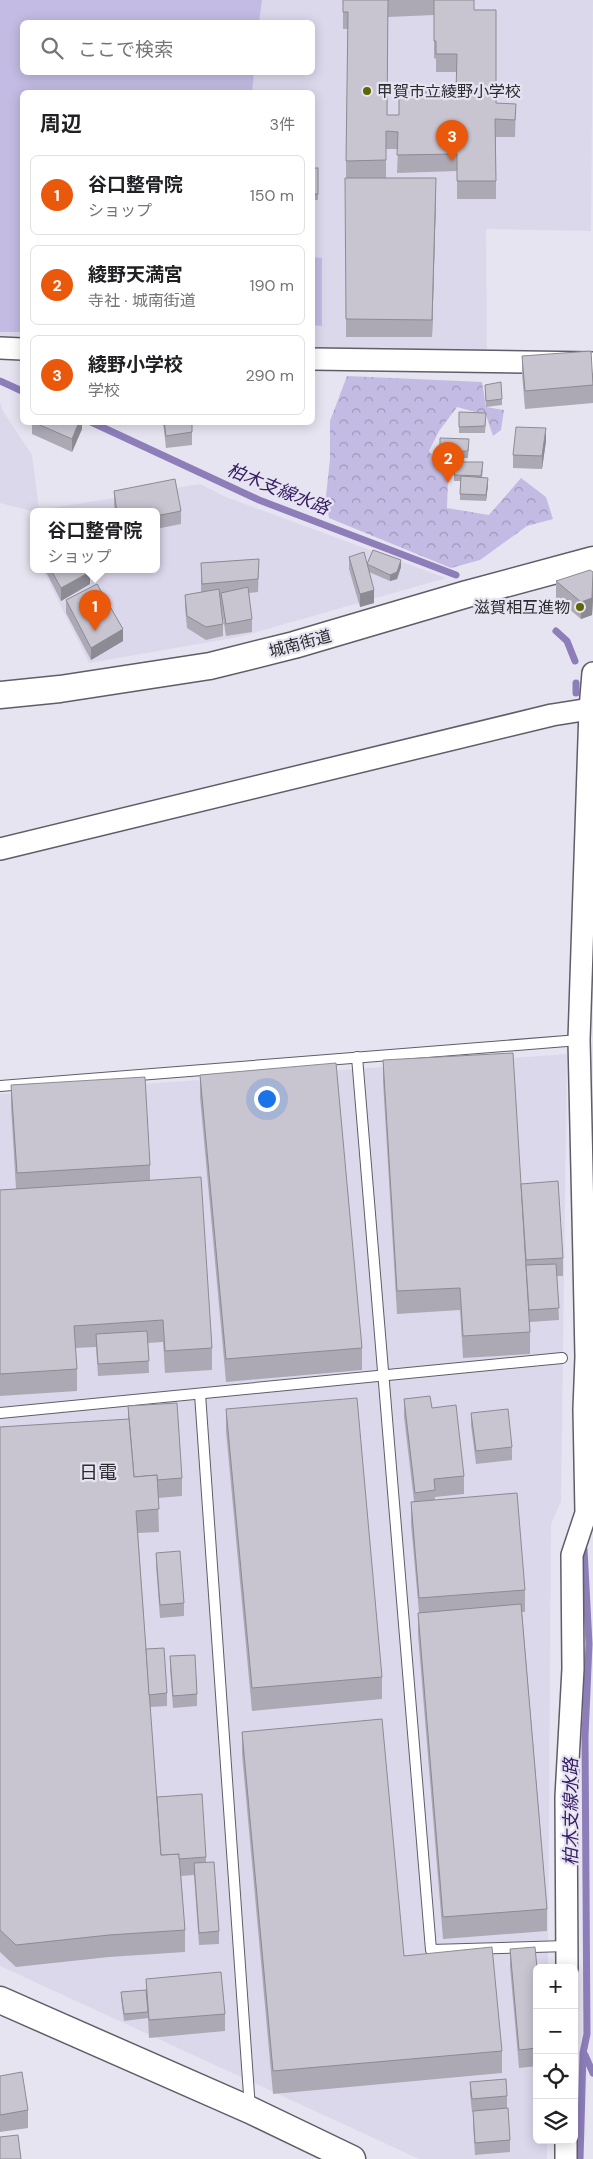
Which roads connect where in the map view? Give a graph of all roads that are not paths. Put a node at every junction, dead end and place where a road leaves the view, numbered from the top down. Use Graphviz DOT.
graph roads {
  1 [pos="0,348"];
  2 [pos="20,348"];
  3 [pos="315,359"];
  4 [pos="593,363"];
  5 [pos="593,560"];
  6 [pos="593,673"];
  7 [pos="0,695"];
  8 [pos="590,709"];
  9 [pos="0,850"];
  10 [pos="578,1040"];
  11 [pos="356,1057"];
  12 [pos="0,1086"];
  13 [pos="587,1141"];
  14 [pos="562,1358"];
  15 [pos="384,1376"];
  16 [pos="200,1394"];
  17 [pos="0,1413"];
  18 [pos="567,1946"];
  19 [pos="567,1964"];
  20 [pos="0,2000"];
  21 [pos="250,2110"];
  22 [pos="566,2144"];
  23 [pos="352,2159"];
  24 [pos="566,2159"];
  1 -- 2 [label="street"];
  3 -- 4 [label="street"];
  5 -- 7 [label="street, 城南街道"];
  6 -- 8 [label="street"];
  8 -- 9 [label="street"];
  8 -- 10 [label="street"];
  10 -- 11 [label="lane"];
  10 -- 13 [label="street"];
  11 -- 12 [label="lane"];
  11 -- 15 [label="lane"];
  13 -- 18 [label="street"];
  14 -- 15 [label="lane"];
  15 -- 16 [label="lane"];
  15 -- 18 [label="lane"];
  16 -- 17 [label="lane"];
  16 -- 21 [label="lane"];
  18 -- 19 [label="street"];
  20 -- 21 [label="street"];
  21 -- 23 [label="street"];
  22 -- 24 [label="street"];
}
